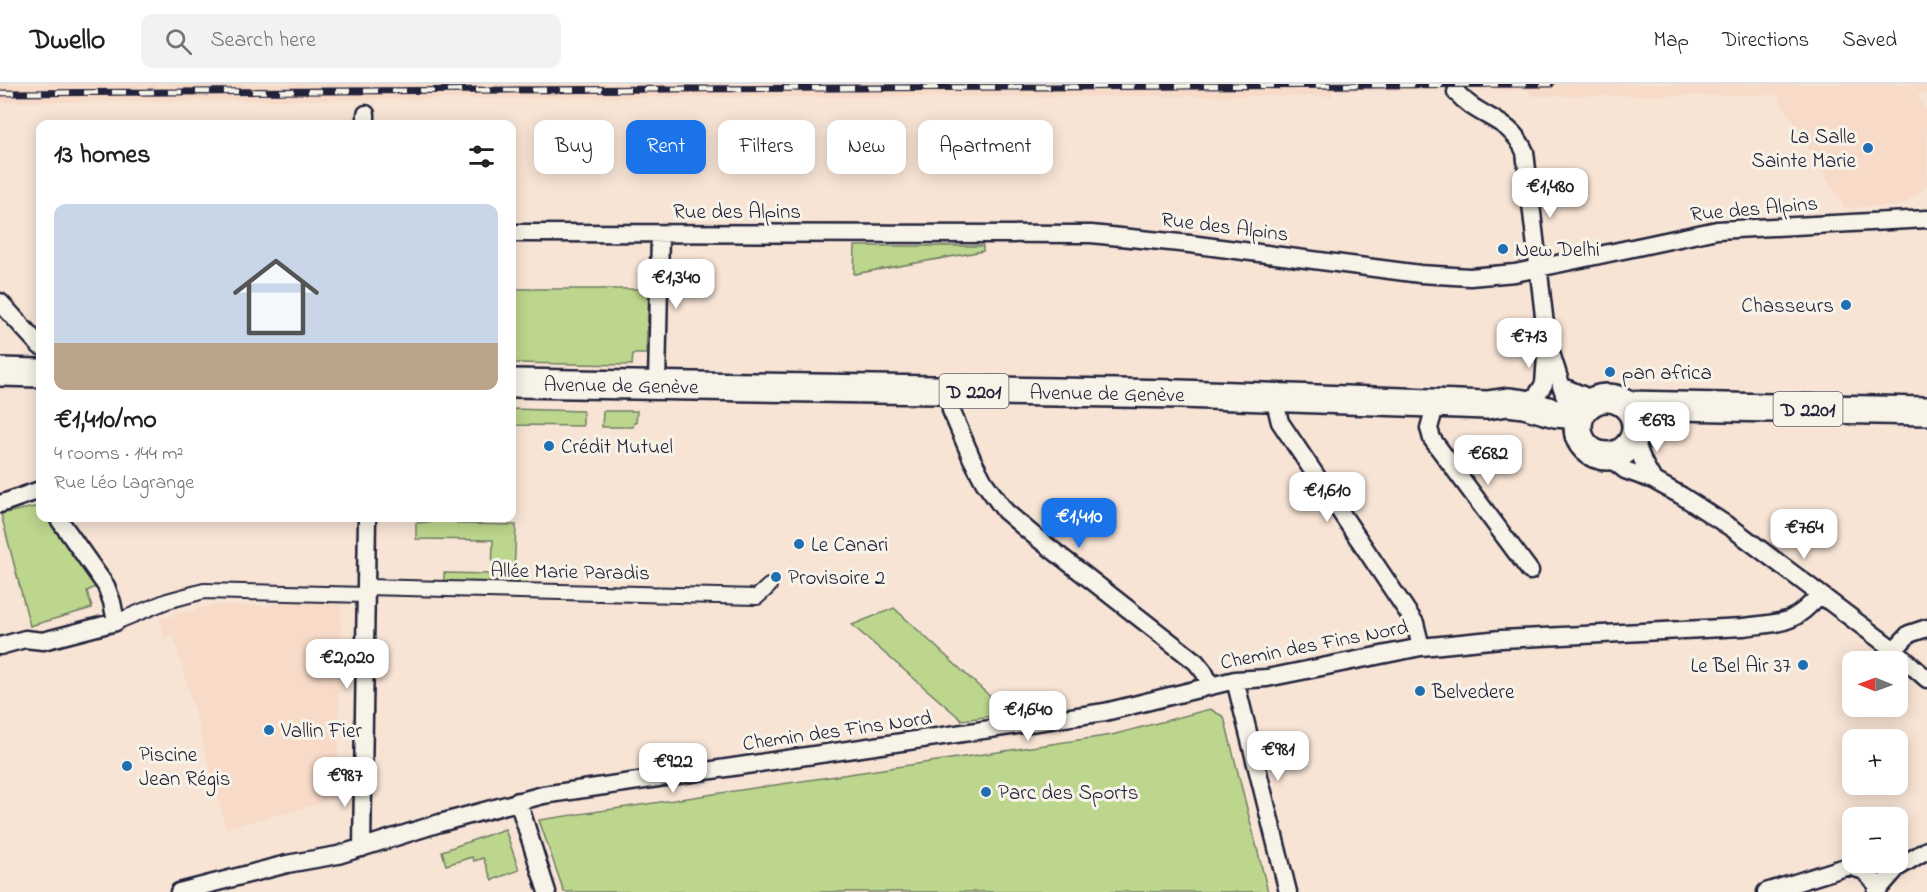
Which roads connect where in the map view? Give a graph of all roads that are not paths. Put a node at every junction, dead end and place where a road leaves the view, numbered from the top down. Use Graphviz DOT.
graph roads {
  1 [pos="1456,92"];
  2 [pos="1927,219"];
  3 [pos="516,233"];
  4 [pos="660,234"];
  5 [pos="1538,269"];
  6 [pos="0,302"];
  7 [pos="36,342"];
  8 [pos="1547,342"];
  9 [pos="0,372"];
  10 [pos="36,373"];
  11 [pos="516,382"];
  12 [pos="657,385"];
  13 [pos="950,391"];
  14 [pos="1279,397"];
  15 [pos="1436,403"];
  16 [pos="1524,404"];
  17 [pos="1487,405"];
  18 [pos="1927,411"];
  19 [pos="1583,415"];
  20 [pos="1632,423"];
  21 [pos="1607,456"];
  22 [pos="1653,480"];
  23 [pos="36,492"];
  24 [pos="0,504"];
  25 [pos="61,522"];
  26 [pos="367,522"];
  27 [pos="1530,571"];
  28 [pos="769,586"];
  29 [pos="366,591"];
  30 [pos="1820,594"];
  31 [pos="117,622"];
  32 [pos="1927,628"];
  33 [pos="0,646"];
  34 [pos="1420,647"];
  35 [pos="1893,650"];
  36 [pos="1927,679"];
  37 [pos="1235,681"];
  38 [pos="1211,686"];
  39 [pos="518,801"];
  40 [pos="362,848"];
  41 [pos="1927,850"];
  42 [pos="1908,858"];
  43 [pos="1842,867"];
  44 [pos="1865,873"];
  45 [pos="1885,873"];
  46 [pos="1877,890"];
  47 [pos="179,892"];
  48 [pos="547,892"];
  49 [pos="1288,892"];
  50 [pos="1766,892"];
  1 -- 5 [label="street"];
  2 -- 5 [label="street, Rue des Alpins"];
  3 -- 4 [label="street, Rue des Alpins"];
  4 -- 5 [label="street, Rue des Alpins"];
  4 -- 12 [label="street"];
  5 -- 8 [label="street"];
  6 -- 7 [label="street"];
  8 -- 16 [label="street"];
  8 -- 19 [label="street"];
  9 -- 10 [label="main road"];
  11 -- 12 [label="main road, Avenue de Genève / D 2201"];
  12 -- 13 [label="main road, Avenue de Genève / D 2201"];
  13 -- 14 [label="main road, Avenue de Genève / D 2201"];
  13 -- 38 [label="street"];
  14 -- 15 [label="main road, Avenue de Genève / D 2201"];
  14 -- 34 [label="street"];
  15 -- 17 [label="main road, Avenue de Genève / D 2201"];
  15 -- 27 [label="street"];
  16 -- 17 [label="main road, Avenue de Genève"];
  16 -- 19 [label="main road, Avenue de Genève"];
  17 -- 19 [label="main road, Avenue de Genève / D 2201"];
  18 -- 20 [label="main road, D 2201"];
  19 -- 20 [label="main road"];
  19 -- 21 [label="main road"];
  20 -- 21 [label="main road"];
  20 -- 22 [label="street"];
  21 -- 22 [label="street"];
  22 -- 30 [label="street"];
  23 -- 24 [label="street"];
  25 -- 31 [label="street"];
  26 -- 29 [label="street"];
  28 -- 29 [label="street, Allée Marie Paradis"];
  29 -- 31 [label="street, Allée Marie Paradis"];
  29 -- 40 [label="street"];
  30 -- 34 [label="street, Chemin des Fins Nord"];
  30 -- 35 [label="street"];
  31 -- 33 [label="street"];
  32 -- 35 [label="street"];
  34 -- 37 [label="street, Chemin des Fins Nord"];
  35 -- 36 [label="street"];
  37 -- 38 [label="street, Chemin des Fins Nord"];
  37 -- 49 [label="street"];
  38 -- 39 [label="street, Chemin des Fins Nord"];
  39 -- 40 [label="street, Chemin des Fins Nord"];
  39 -- 48 [label="street"];
  40 -- 47 [label="street, Chemin des Fins Nord"];
  41 -- 42 [label="street"];
  43 -- 50 [label="street"];
  44 -- 46 [label="street"];
  45 -- 46 [label="street"];
}
